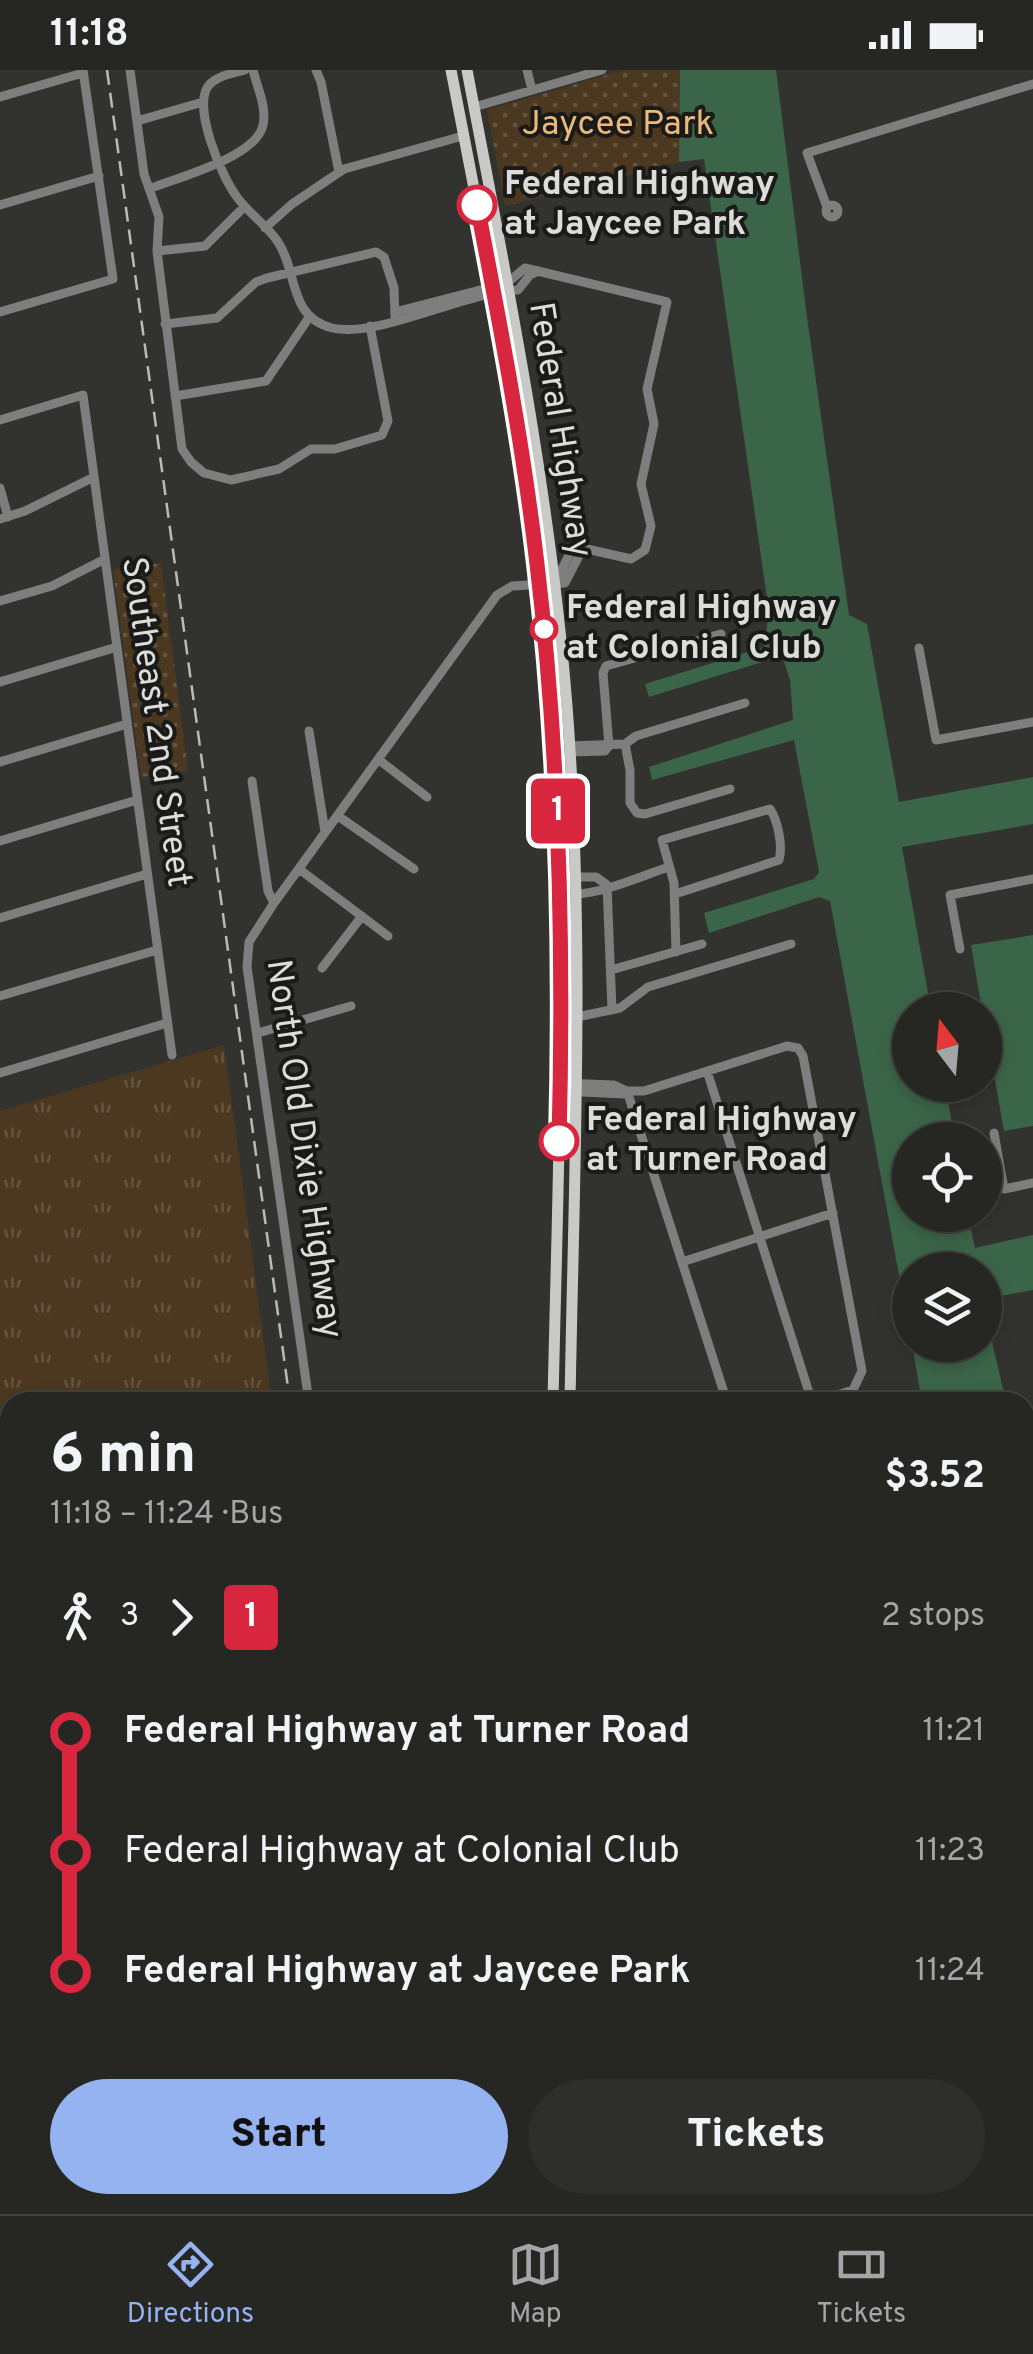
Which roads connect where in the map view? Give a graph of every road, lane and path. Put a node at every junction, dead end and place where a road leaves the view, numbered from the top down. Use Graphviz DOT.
graph roads {
  1 [pos="130,70"];
  2 [pos="249,70"];
  3 [pos="316,70"];
  4 [pos="453,70"];
  5 [pos="467,70"];
  6 [pos="527,70"];
  7 [pos="602,70"];
  8 [pos="83,71"];
  9 [pos="218,74"];
  10 [pos="1033,84"];
  11 [pos="532,90"];
  12 [pos="0,97"];
  13 [pos="203,102"];
  14 [pos="474,107"];
  15 [pos="137,121"];
  16 [pos="479,133"];
  17 [pos="463,136"];
  18 [pos="217,162"];
  19 [pos="340,172"];
  20 [pos="99,176"];
  21 [pos="149,189"];
  22 [pos="492,200"];
  23 [pos="0,205"];
  24 [pos="244,207"];
  25 [pos="827,207"];
  26 [pos="265,228"];
  27 [pos="157,252"];
  28 [pos="290,273"];
  29 [pos="508,287"];
  30 [pos="493,289"];
  31 [pos="0,312"];
  32 [pos="310,316"];
  33 [pos="395,316"];
  34 [pos="165,324"];
  35 [pos="370,326"];
  36 [pos="175,396"];
  37 [pos="0,420"];
  38 [pos="94,477"];
  39 [pos="0,488"];
  40 [pos="4,518"];
  41 [pos="106,559"];
  42 [pos="555,583"];
  43 [pos="540,585"];
  44 [pos="0,601"];
  45 [pos="721,634"];
  46 [pos="117,647"];
  47 [pos="919,648"];
  48 [pos="0,682"];
  49 [pos="746,704"];
  50 [pos="1033,722"];
  51 [pos="128,724"];
  52 [pos="552,728"];
  53 [pos="309,731"];
  54 [pos="626,744"];
  55 [pos="609,746"];
  56 [pos="570,749"];
  57 [pos="379,760"];
  58 [pos="0,762"];
  59 [pos="555,762"];
  60 [pos="252,781"];
  61 [pos="572,787"];
  62 [pos="730,789"];
  63 [pos="426,796"];
  64 [pos="136,800"];
  65 [pos="338,816"];
  66 [pos="325,834"];
  67 [pos="0,841"];
  68 [pos="669,868"];
  69 [pos="414,869"];
  70 [pos="299,870"];
  71 [pos="147,874"];
  72 [pos="576,877"];
  73 [pos="1033,879"];
  74 [pos="606,886"];
  75 [pos="576,894"];
  76 [pos="675,894"];
  77 [pos="274,903"];
  78 [pos="362,916"];
  79 [pos="0,918"];
  80 [pos="388,936"];
  81 [pos="702,944"];
  82 [pos="790,944"];
  83 [pos="960,949"];
  84 [pos="157,950"];
  85 [pos="676,952"];
  86 [pos="322,968"];
  87 [pos="611,970"];
  88 [pos="0,996"];
  89 [pos="351,1006"];
  90 [pos="612,1010"];
  91 [pos="577,1017"];
  92 [pos="167,1022"];
  93 [pos="258,1033"];
  94 [pos="172,1055"];
  95 [pos="707,1071"];
  96 [pos="0,1073"];
  97 [pos="560,1087"];
  98 [pos="575,1088"];
  99 [pos="628,1091"];
  100 [pos="1002,1178"];
  101 [pos="1033,1183"];
  102 [pos="833,1213"];
  103 [pos="760,1237"];
  104 [pos="682,1262"];
  105 [pos="556,1274"];
  106 [pos="570,1386"];
  107 [pos="308,1392"];
  108 [pos="555,1392"];
  109 [pos="570,1392"];
  110 [pos="723,1392"];
  111 [pos="811,1392"];
  112 [pos="848,1392"];
  1 -- 15 [label="street"];
  2 -- 9 [label="street"];
  2 -- 18 [label="street"];
  3 -- 19 [label="street"];
  4 -- 16 [label="main road"];
  4 -- 17 [label="main road, Federal Highway"];
  5 -- 14 [label="main road, Federal Highway"];
  6 -- 11 [label="street"];
  7 -- 11 [label="street"];
  8 -- 12 [label="street"];
  8 -- 20 [label="street"];
  9 -- 13 [label="street"];
  10 -- 25 [label="street"];
  11 -- 14 [label="street"];
  13 -- 15 [label="street"];
  13 -- 18 [label="street"];
  14 -- 16 [label="main road, Federal Highway"];
  15 -- 21 [label="street"];
  16 -- 22 [label="main road, Federal Highway"];
  17 -- 19 [label="street"];
  17 -- 22 [label="main road"];
  17 -- 30 [label="main road, Federal Highway"];
  18 -- 21 [label="street"];
  18 -- 24 [label="street"];
  19 -- 26 [label="street"];
  20 -- 23 [label="street"];
  20 -- 31 [label="street"];
  21 -- 27 [label="street"];
  22 -- 29 [label="main road, Federal Highway"];
  24 -- 26 [label="street"];
  24 -- 27 [label="street"];
  26 -- 28 [label="street"];
  27 -- 34 [label="street"];
  28 -- 32 [label="street"];
  28 -- 33 [label="street"];
  28 -- 34 [label="street"];
  29 -- 30 [label="street"];
  29 -- 42 [label="main road, Federal Highway"];
  29 -- 42 [label="street"];
  30 -- 33 [label="street"];
  30 -- 43 [label="main road, Federal Highway"];
  32 -- 35 [label="street"];
  32 -- 36 [label="street"];
  33 -- 35 [label="street"];
  34 -- 36 [label="street"];
  35 -- 36 [label="street"];
  37 -- 38 [label="street, Southeast 2nd Street"];
  38 -- 40 [label="street"];
  38 -- 41 [label="street, Southeast 2nd Street"];
  39 -- 40 [label="street"];
  41 -- 44 [label="street"];
  41 -- 46 [label="street, Southeast 2nd Street"];
  42 -- 43 [label="street, North Old Dixie Highway"];
  42 -- 56 [label="main road, Federal Highway"];
  43 -- 52 [label="main road, Federal Highway"];
  43 -- 57 [label="street, North Old Dixie Highway"];
  45 -- 55 [label="street"];
  46 -- 48 [label="street"];
  46 -- 51 [label="street, Southeast 2nd Street"];
  47 -- 50 [label="street"];
  49 -- 54 [label="street"];
  51 -- 58 [label="street"];
  51 -- 64 [label="street, Southeast 2nd Street"];
  52 -- 56 [label="main road"];
  52 -- 59 [label="main road, Federal Highway"];
  53 -- 66 [label="street"];
  54 -- 55 [label="street"];
  54 -- 62 [label="street"];
  55 -- 56 [label="street"];
  56 -- 61 [label="main road, Federal Highway"];
  57 -- 63 [label="street"];
  57 -- 65 [label="street, North Old Dixie Highway"];
  59 -- 61 [label="main road"];
  59 -- 97 [label="main road, Federal Highway"];
  60 -- 77 [label="street"];
  61 -- 72 [label="main road, Federal Highway"];
  64 -- 67 [label="street"];
  64 -- 71 [label="street, Southeast 2nd Street"];
  65 -- 66 [label="street, North Old Dixie Highway"];
  65 -- 69 [label="street"];
  66 -- 70 [label="street, North Old Dixie Highway"];
  68 -- 74 [label="street"];
  68 -- 76 [label="street"];
  68 -- 76 [label="street"];
  70 -- 77 [label="street, North Old Dixie Highway"];
  70 -- 78 [label="street"];
  71 -- 79 [label="street"];
  71 -- 84 [label="street, Southeast 2nd Street"];
  72 -- 74 [label="street"];
  72 -- 75 [label="main road, Federal Highway"];
  73 -- 83 [label="street"];
  74 -- 75 [label="street"];
  74 -- 87 [label="street"];
  75 -- 91 [label="main road, Federal Highway"];
  76 -- 85 [label="street"];
  77 -- 93 [label="street, North Old Dixie Highway"];
  78 -- 80 [label="street"];
  78 -- 86 [label="street"];
  81 -- 85 [label="street"];
  82 -- 90 [label="street"];
  84 -- 88 [label="street"];
  84 -- 92 [label="street, Southeast 2nd Street"];
  85 -- 87 [label="street"];
  87 -- 90 [label="street"];
  89 -- 93 [label="street"];
  90 -- 91 [label="street"];
  91 -- 98 [label="main road, Federal Highway"];
  92 -- 94 [label="street, Southeast 2nd Street"];
  92 -- 96 [label="street"];
  93 -- 107 [label="street, North Old Dixie Highway"];
  95 -- 99 [label="street"];
  95 -- 102 [label="street"];
  95 -- 103 [label="street"];
  97 -- 98 [label="street"];
  97 -- 105 [label="main road, Federal Highway"];
  98 -- 99 [label="street"];
  98 -- 106 [label="main road, Federal Highway"];
  99 -- 104 [label="street"];
  100 -- 101 [label="street"];
  102 -- 103 [label="street"];
  102 -- 112 [label="street"];
  103 -- 104 [label="street"];
  103 -- 111 [label="street"];
  104 -- 110 [label="street"];
  105 -- 106 [label="main road"];
  105 -- 108 [label="main road, Federal Highway"];
  106 -- 109 [label="main road, Federal Highway"];
}
